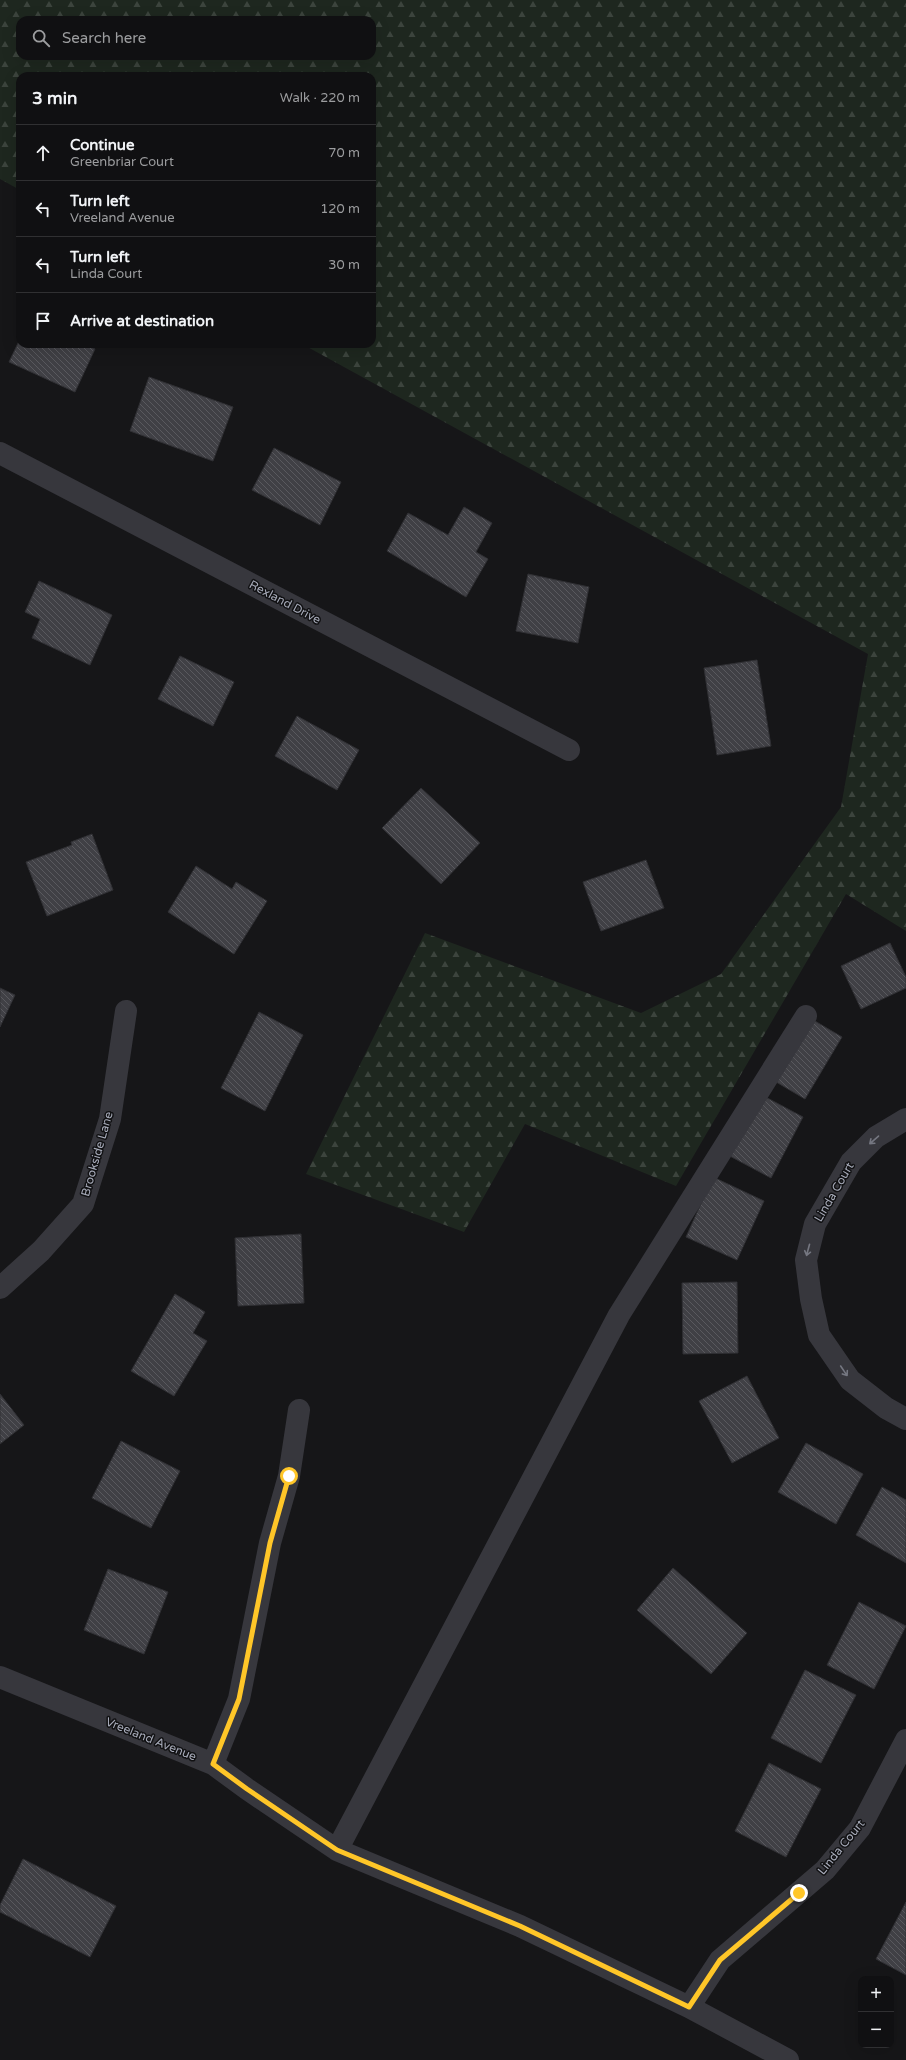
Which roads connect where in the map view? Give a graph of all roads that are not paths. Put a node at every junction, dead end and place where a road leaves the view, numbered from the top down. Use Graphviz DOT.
graph roads {
  1 [pos="0,453"];
  2 [pos="570,750"];
  3 [pos="126,1012"];
  4 [pos="806,1016"];
  5 [pos="906,1119"];
  6 [pos="0,1288"];
  7 [pos="299,1410"];
  8 [pos="906,1419"];
  9 [pos="0,1677"];
  10 [pos="906,1740"];
  11 [pos="213,1764"];
  12 [pos="337,1850"];
  13 [pos="689,2007"];
  14 [pos="788,2060"];
  1 -- 2 [label="street, Rexland Drive"];
  3 -- 6 [label="street, Brookside Lane"];
  4 -- 12 [label="street"];
  5 -- 8 [label="street, Linda Court, one-way"];
  7 -- 11 [label="street"];
  9 -- 11 [label="street, Vreeland Avenue"];
  10 -- 13 [label="street, Linda Court"];
  11 -- 12 [label="street, Vreeland Avenue"];
  12 -- 13 [label="street, Vreeland Avenue"];
  13 -- 14 [label="street, Vreeland Avenue"];
}
